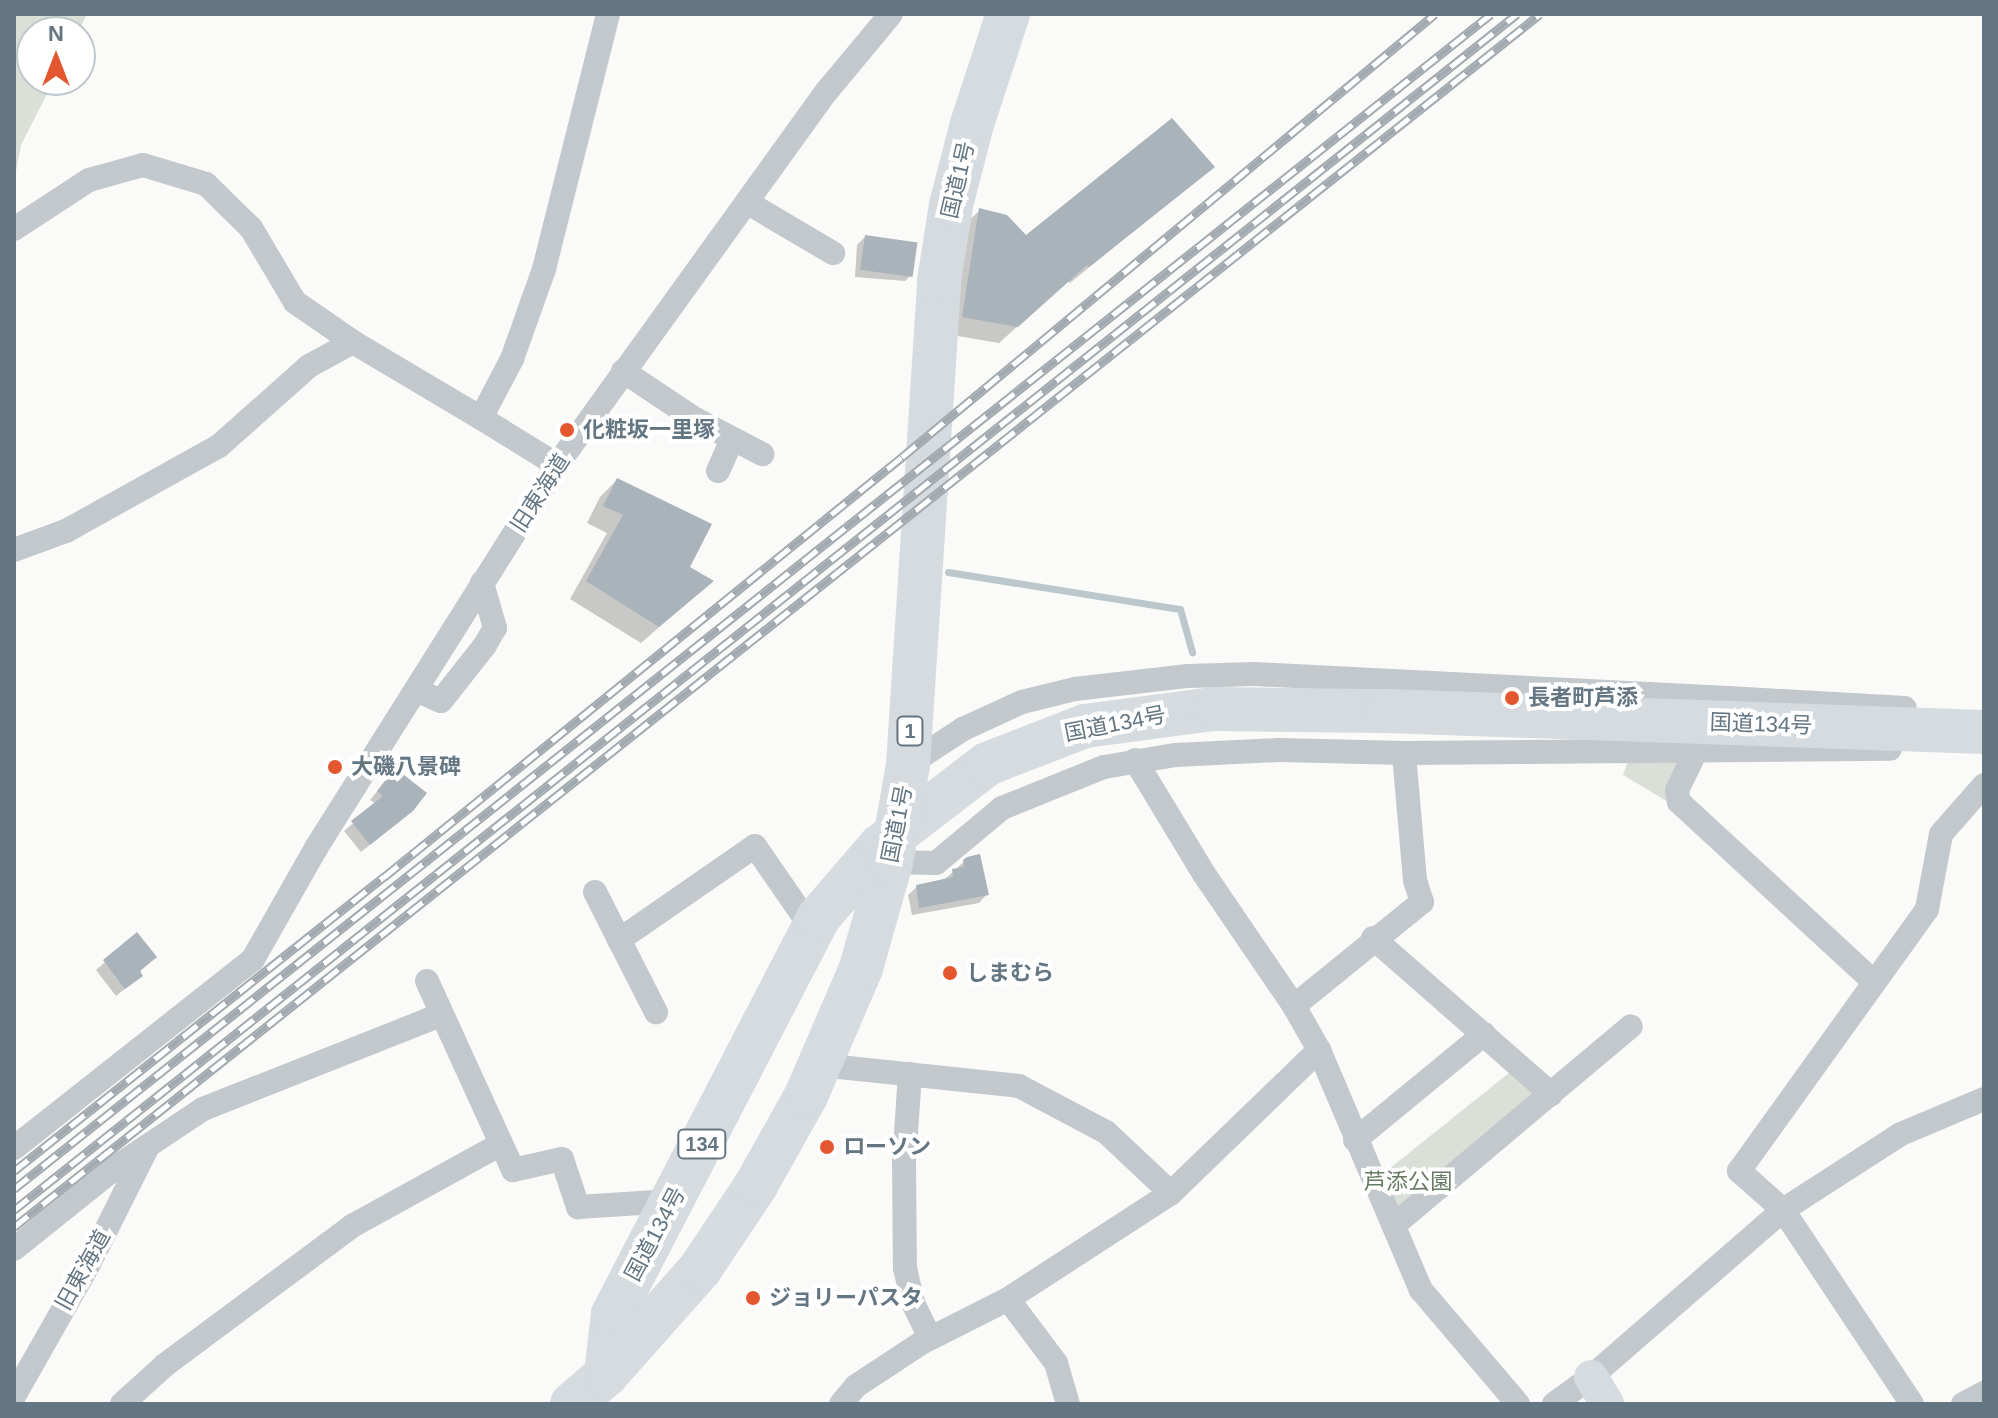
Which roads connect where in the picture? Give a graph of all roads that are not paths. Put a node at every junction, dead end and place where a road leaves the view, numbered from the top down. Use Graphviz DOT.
graph roads {
  1 [pos="608,14"];
  2 [pos="891,14"];
  3 [pos="1008,14"];
  4 [pos="748,203"];
  5 [pos="14,229"];
  6 [pos="833,253"];
  7 [pos="353,342"];
  8 [pos="623,371"];
  9 [pos="481,418"];
  10 [pos="732,440"];
  11 [pos="762,454"];
  12 [pos="557,465"];
  13 [pos="718,471"];
  14 [pos="14,550"];
  15 [pos="476,593"];
  16 [pos="416,690"];
  17 [pos="1984,712"];
  18 [pos="1717,724"];
  19 [pos="1984,732"];
  20 [pos="1984,748"];
  21 [pos="1404,753"];
  22 [pos="1135,760"];
  23 [pos="908,765"];
  24 [pos="1984,785"];
  25 [pos="891,862"];
  26 [pos="595,892"];
  27 [pos="816,924"];
  28 [pos="1373,938"];
  29 [pos="619,940"];
  30 [pos="427,981"];
  31 [pos="1874,982"];
  32 [pos="1294,1006"];
  33 [pos="656,1012"];
  34 [pos="441,1015"];
  35 [pos="1631,1026"];
  36 [pos="1484,1034"];
  37 [pos="1319,1050"];
  38 [pos="820,1065"];
  39 [pos="910,1074"];
  40 [pos="1551,1094"];
  41 [pos="1984,1099"];
  42 [pos="1355,1140"];
  43 [pos="150,1142"];
  44 [pos="501,1144"];
  45 [pos="14,1148"];
  46 [pos="1171,1193"];
  47 [pos="672,1201"];
  48 [pos="1783,1210"];
  49 [pos="1394,1225"];
  50 [pos="14,1249"];
  51 [pos="1008,1299"];
  52 [pos="930,1338"];
  53 [pos="608,1389"];
  54 [pos="1599,1391"];
  55 [pos="1984,1393"];
  56 [pos="14,1396"];
  57 [pos="122,1404"];
  58 [pos="572,1404"];
  59 [pos="841,1404"];
  60 [pos="1068,1404"];
  61 [pos="1518,1404"];
  62 [pos="1554,1404"];
  63 [pos="1912,1404"];
  64 [pos="1963,1404"];
  1 -- 9 [label="street"];
  2 -- 4 [label="street, 旧東海道"];
  3 -- 23 [label="highway, 国道1号 / 1"];
  4 -- 6 [label="street"];
  4 -- 8 [label="street, 旧東海道"];
  5 -- 7 [label="street"];
  7 -- 9 [label="street"];
  7 -- 14 [label="street"];
  8 -- 10 [label="street"];
  8 -- 12 [label="street, 旧東海道"];
  9 -- 12 [label="street"];
  10 -- 11 [label="street"];
  10 -- 13 [label="street"];
  12 -- 15 [label="street, 旧東海道"];
  15 -- 16 [label="street, 旧東海道"];
  15 -- 16 [label="street"];
  16 -- 45 [label="street, 旧東海道"];
  17 -- 18 [label="street"];
  18 -- 19 [label="highway, 国道134号 / 134"];
  18 -- 20 [label="street"];
  18 -- 21 [label="street"];
  18 -- 23 [label="street"];
  18 -- 27 [label="highway, 国道134号 / 134"];
  18 -- 31 [label="street"];
  21 -- 22 [label="street"];
  21 -- 28 [label="street"];
  22 -- 25 [label="street"];
  22 -- 32 [label="street"];
  23 -- 25 [label="highway, 国道1号 / 1"];
  24 -- 31 [label="street"];
  25 -- 38 [label="highway, 国道1号 / 1"];
  26 -- 29 [label="street"];
  27 -- 29 [label="street"];
  27 -- 47 [label="highway, 国道134号 / 134"];
  28 -- 32 [label="street"];
  28 -- 36 [label="street"];
  29 -- 33 [label="street"];
  30 -- 34 [label="street"];
  31 -- 48 [label="street"];
  32 -- 37 [label="street"];
  34 -- 43 [label="street"];
  34 -- 44 [label="street"];
  35 -- 40 [label="street"];
  36 -- 40 [label="street"];
  36 -- 42 [label="street"];
  37 -- 42 [label="street"];
  37 -- 46 [label="street"];
  38 -- 39 [label="street"];
  38 -- 53 [label="highway, 国道1号 / 1"];
  39 -- 46 [label="street"];
  39 -- 52 [label="street"];
  40 -- 49 [label="street"];
  41 -- 48 [label="street"];
  42 -- 49 [label="street"];
  43 -- 50 [label="street"];
  43 -- 56 [label="street, 旧東海道"];
  44 -- 47 [label="street"];
  44 -- 57 [label="street"];
  46 -- 51 [label="street"];
  47 -- 53 [label="highway, 国道134号 / 134"];
  48 -- 54 [label="street"];
  48 -- 63 [label="street"];
  49 -- 61 [label="street"];
  51 -- 52 [label="street"];
  51 -- 60 [label="street"];
  52 -- 59 [label="street"];
  53 -- 58 [label="highway, 国道1号 / 1"];
  54 -- 62 [label="street"];
  55 -- 64 [label="street"];
}
